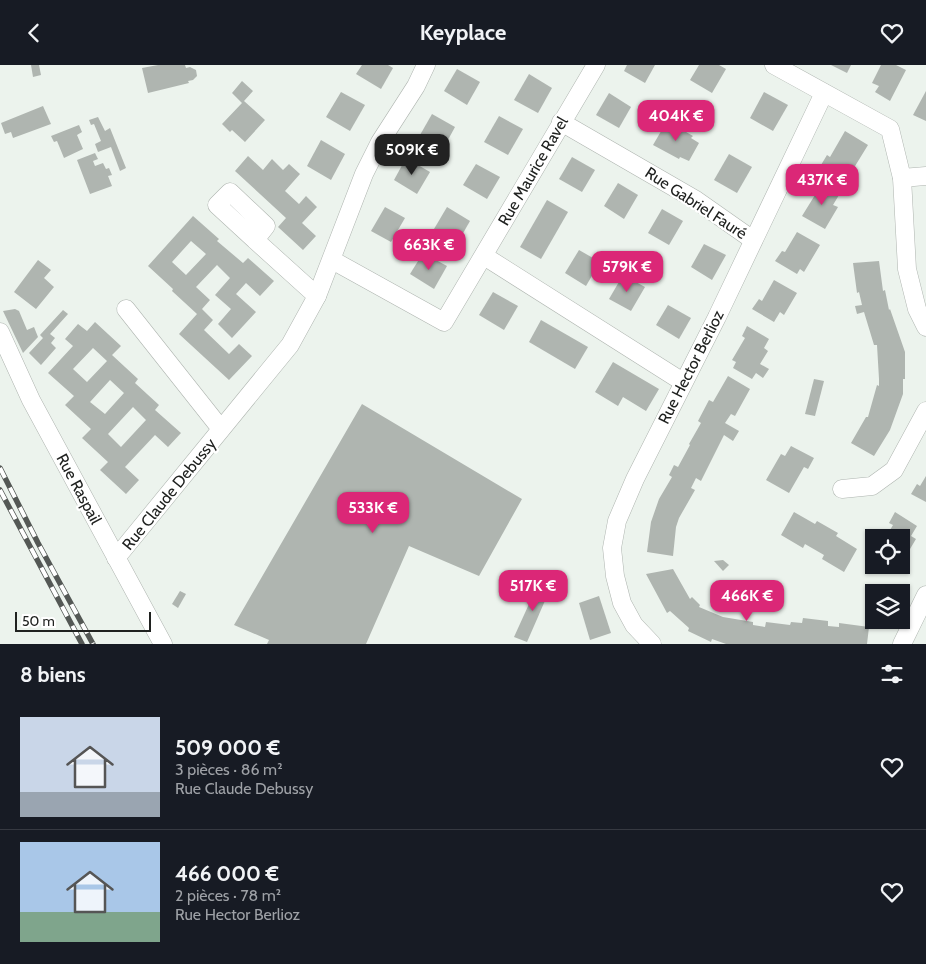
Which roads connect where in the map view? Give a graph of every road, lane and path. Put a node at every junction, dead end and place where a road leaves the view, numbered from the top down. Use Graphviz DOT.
graph roads {
  1 [pos="426,65"];
  2 [pos="596,65"];
  3 [pos="774,65"];
  4 [pos="824,93"];
  5 [pos="562,122"];
  6 [pos="926,176"];
  7 [pos="902,179"];
  8 [pos="255,240"];
  9 [pos="753,240"];
  10 [pos="484,256"];
  11 [pos="332,260"];
  12 [pos="317,296"];
  13 [pos="126,309"];
  14 [pos="926,327"];
  15 [pos="0,332"];
  16 [pos="683,382"];
  17 [pos="926,411"];
  18 [pos="221,429"];
  19 [pos="842,489"];
  20 [pos="116,558"];
  21 [pos="926,595"];
  22 [pos="164,644"];
  23 [pos="652,644"];
  24 [pos="902,644"];
  1 -- 11 [label="street, Rue Claude Debussy"];
  2 -- 5 [label="street, Rue Maurice Ravel"];
  3 -- 4 [label="street"];
  4 -- 7 [label="street"];
  4 -- 9 [label="street, Rue Hector Berlioz"];
  5 -- 9 [label="street, Rue Gabriel Fauré"];
  5 -- 10 [label="street, Rue Maurice Ravel"];
  6 -- 7 [label="street"];
  7 -- 14 [label="street"];
  8 -- 12 [label="street"];
  9 -- 16 [label="street, Rue Hector Berlioz"];
  10 -- 11 [label="street, Rue Maurice Ravel"];
  10 -- 16 [label="street"];
  11 -- 12 [label="street, Rue Claude Debussy"];
  12 -- 18 [label="street, Rue Claude Debussy"];
  13 -- 18 [label="street, Rue Claude Debussy"];
  15 -- 20 [label="street, Rue Raspail"];
  16 -- 23 [label="street, Rue Hector Berlioz"];
  17 -- 19 [label="street"];
  18 -- 20 [label="street, Rue Claude Debussy"];
  20 -- 22 [label="street, Rue Raspail"];
  21 -- 24 [label="street"];
}
